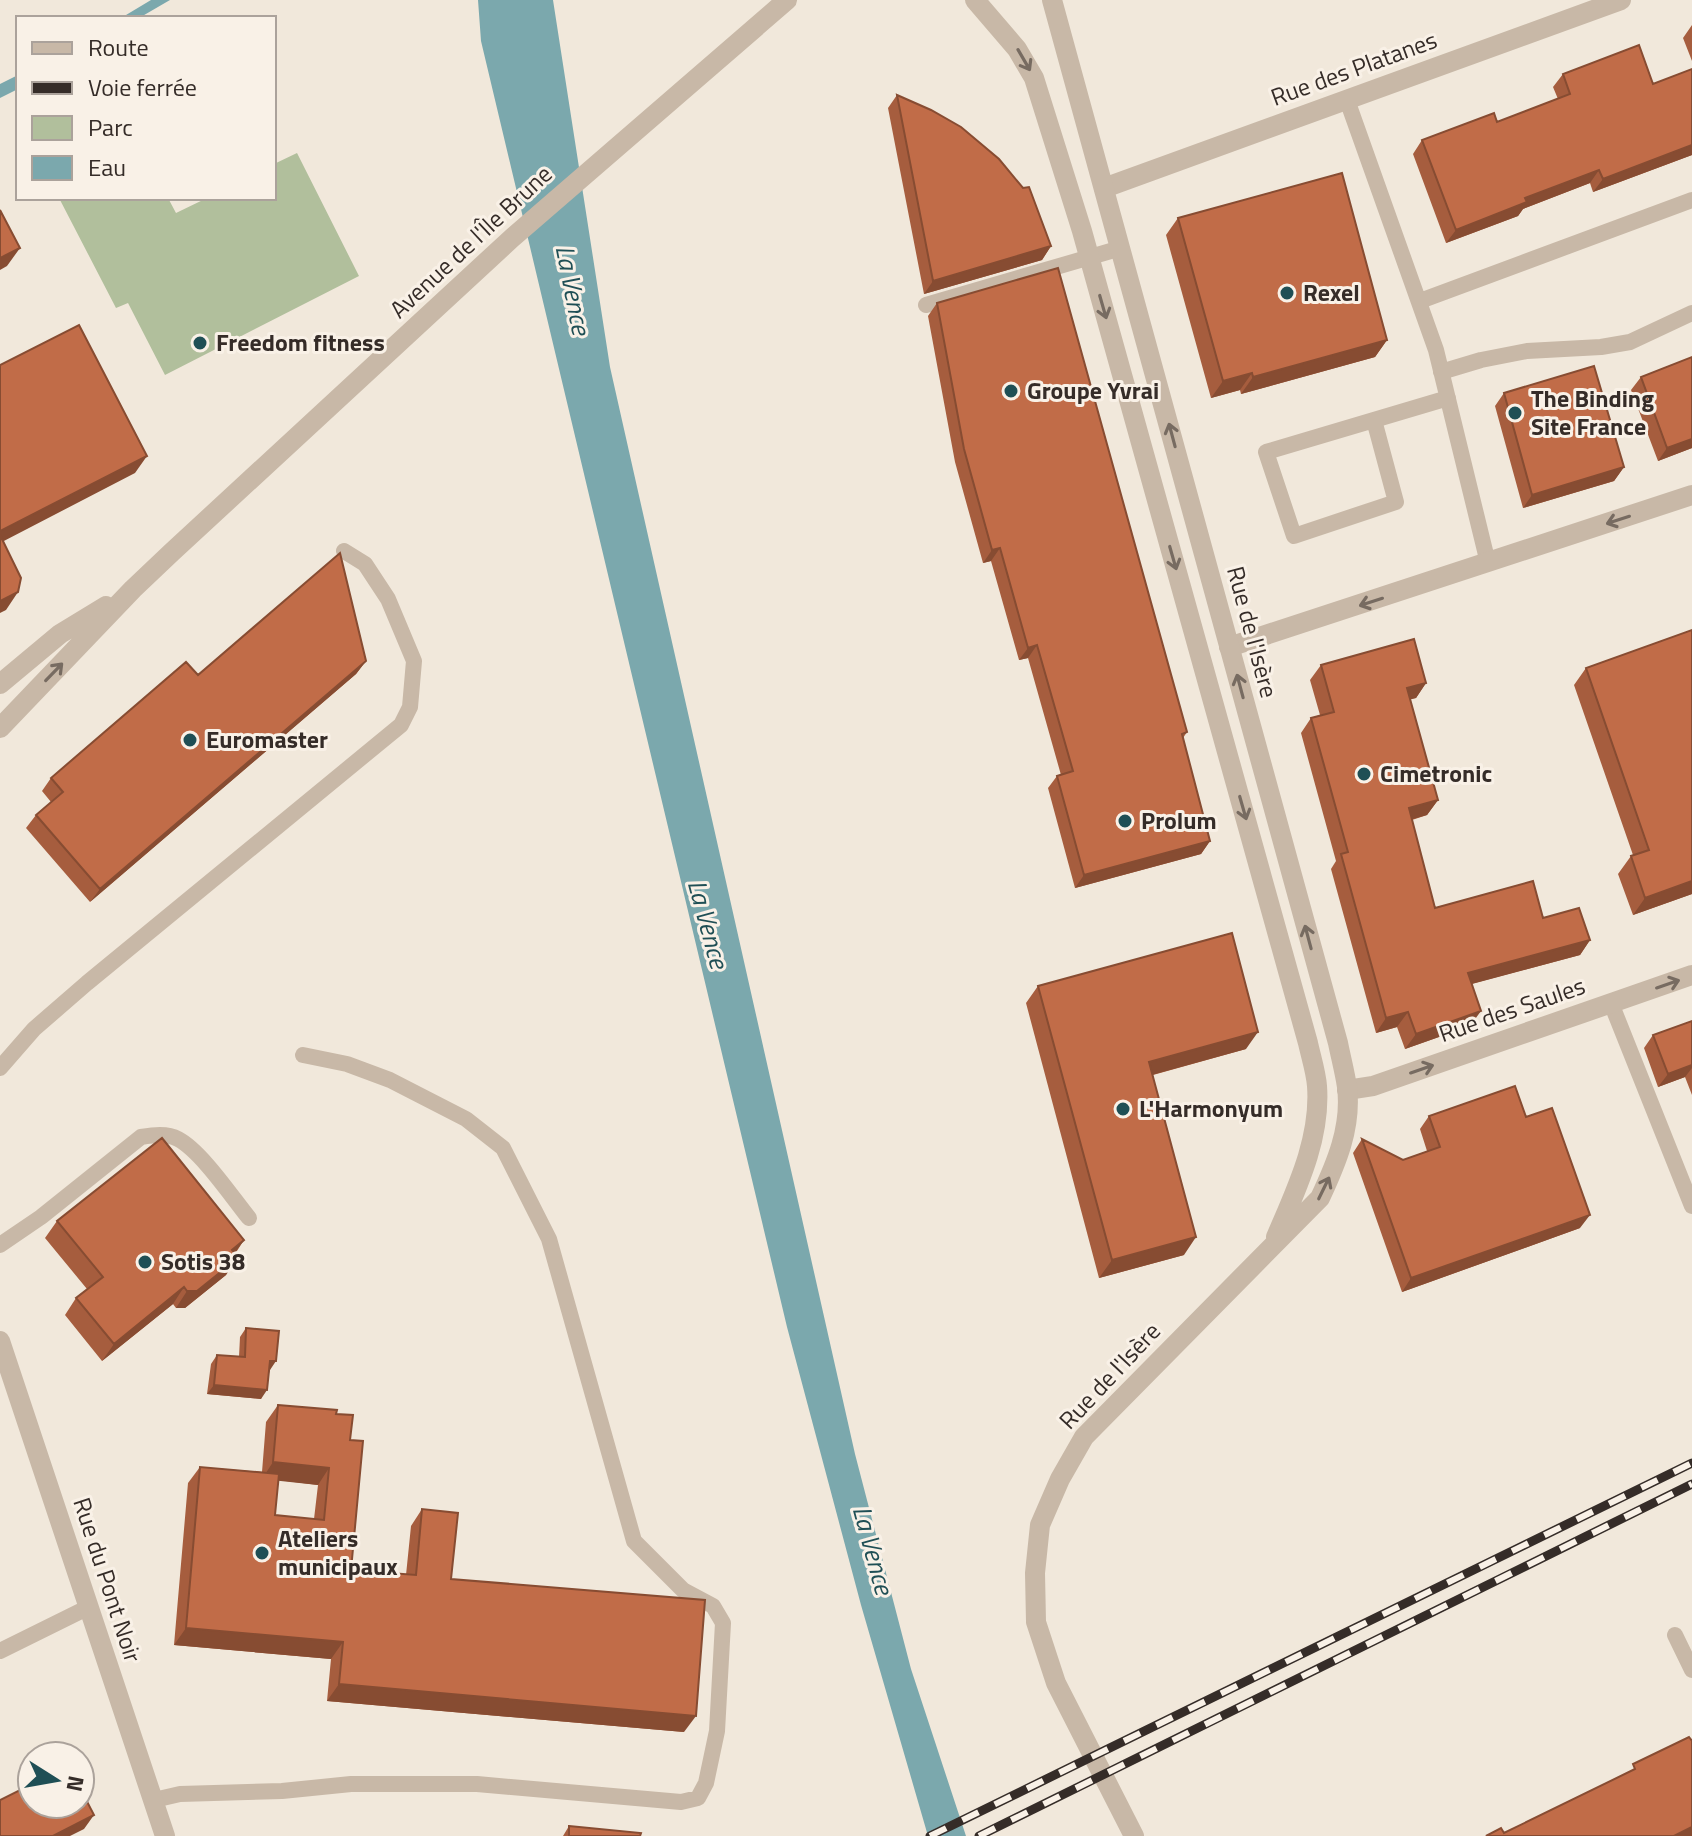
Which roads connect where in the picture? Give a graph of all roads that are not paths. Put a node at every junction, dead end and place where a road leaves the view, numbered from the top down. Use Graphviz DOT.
graph roads {
  1 [pos="975,0"];
  2 [pos="1052,0"];
  3 [pos="1621,0"];
  4 [pos="788,2"];
  5 [pos="1347,100"];
  6 [pos="1104,188"];
  7 [pos="1072,198"];
  8 [pos="1692,200"];
  9 [pos="1121,248"];
  10 [pos="1089,257"];
  11 [pos="1420,301"];
  12 [pos="926,305"];
  13 [pos="1692,313"];
  14 [pos="1441,372"];
  15 [pos="1448,398"];
  16 [pos="1374,420"];
  17 [pos="1692,495"];
  18 [pos="344,551"];
  19 [pos="1488,563"];
  20 [pos="133,589"];
  21 [pos="1229,647"];
  22 [pos="0,684"];
  23 [pos="0,728"];
  24 [pos="1692,975"];
  25 [pos="1611,1003"];
  26 [pos="303,1055"];
  27 [pos="1313,1063"];
  28 [pos="0,1068"];
  29 [pos="1347,1090"];
  30 [pos="1692,1206"];
  31 [pos="249,1218"];
  32 [pos="0,1245"];
  33 [pos="1272,1245"];
  34 [pos="0,1341"];
  35 [pos="89,1607"];
  36 [pos="1675,1635"];
  37 [pos="0,1651"];
  38 [pos="1692,1670"];
  39 [pos="154,1800"];
  40 [pos="165,1836"];
  41 [pos="1134,1836"];
  1 -- 7 [label="street, Rue de l'Isère, one-way"];
  2 -- 6 [label="street, Rue de l'Isère"];
  3 -- 5 [label="street, Rue des Platanes"];
  4 -- 20 [label="street, Avenue de l'Île Brune"];
  5 -- 6 [label="street, Rue des Platanes"];
  5 -- 11 [label="lane"];
  6 -- 7 [label="street"];
  6 -- 9 [label="street, Rue de l'Isère"];
  7 -- 10 [label="street, Rue de l'Isère"];
  8 -- 11 [label="lane"];
  9 -- 10 [label="lane"];
  21 -- 9 [label="street, Rue de l'Isère, one-way"];
  10 -- 12 [label="lane"];
  10 -- 27 [label="street, Rue de l'Isère, one-way"];
  11 -- 14 [label="lane"];
  13 -- 14 [label="lane"];
  14 -- 15 [label="lane"];
  15 -- 16 [label="lane"];
  15 -- 19 [label="lane"];
  16 -- 16 [label="lane"];
  17 -- 19 [label="street, one-way"];
  18 -- 28 [label="lane"];
  19 -- 21 [label="street, one-way"];
  20 -- 22 [label="street, Avenue de l'Île Brune"];
  23 -- 20 [label="street, Avenue de l'Île Brune, one-way"];
  29 -- 21 [label="street, Rue de l'Isère, one-way"];
  25 -- 24 [label="street, Rue des Saules, one-way"];
  29 -- 25 [label="street, Rue des Saules, one-way"];
  25 -- 30 [label="lane"];
  26 -- 39 [label="lane"];
  27 -- 29 [label="street"];
  27 -- 33 [label="street, Rue de l'Isère"];
  33 -- 29 [label="street, Rue de l'Isère, one-way"];
  31 -- 32 [label="lane"];
  33 -- 41 [label="street, Rue de l'Isère"];
  34 -- 35 [label="street, Rue du Pont Noir"];
  35 -- 37 [label="lane"];
  35 -- 39 [label="street, Rue du Pont Noir"];
  36 -- 38 [label="lane"];
  39 -- 40 [label="street, Rue du Pont Noir"];
}
